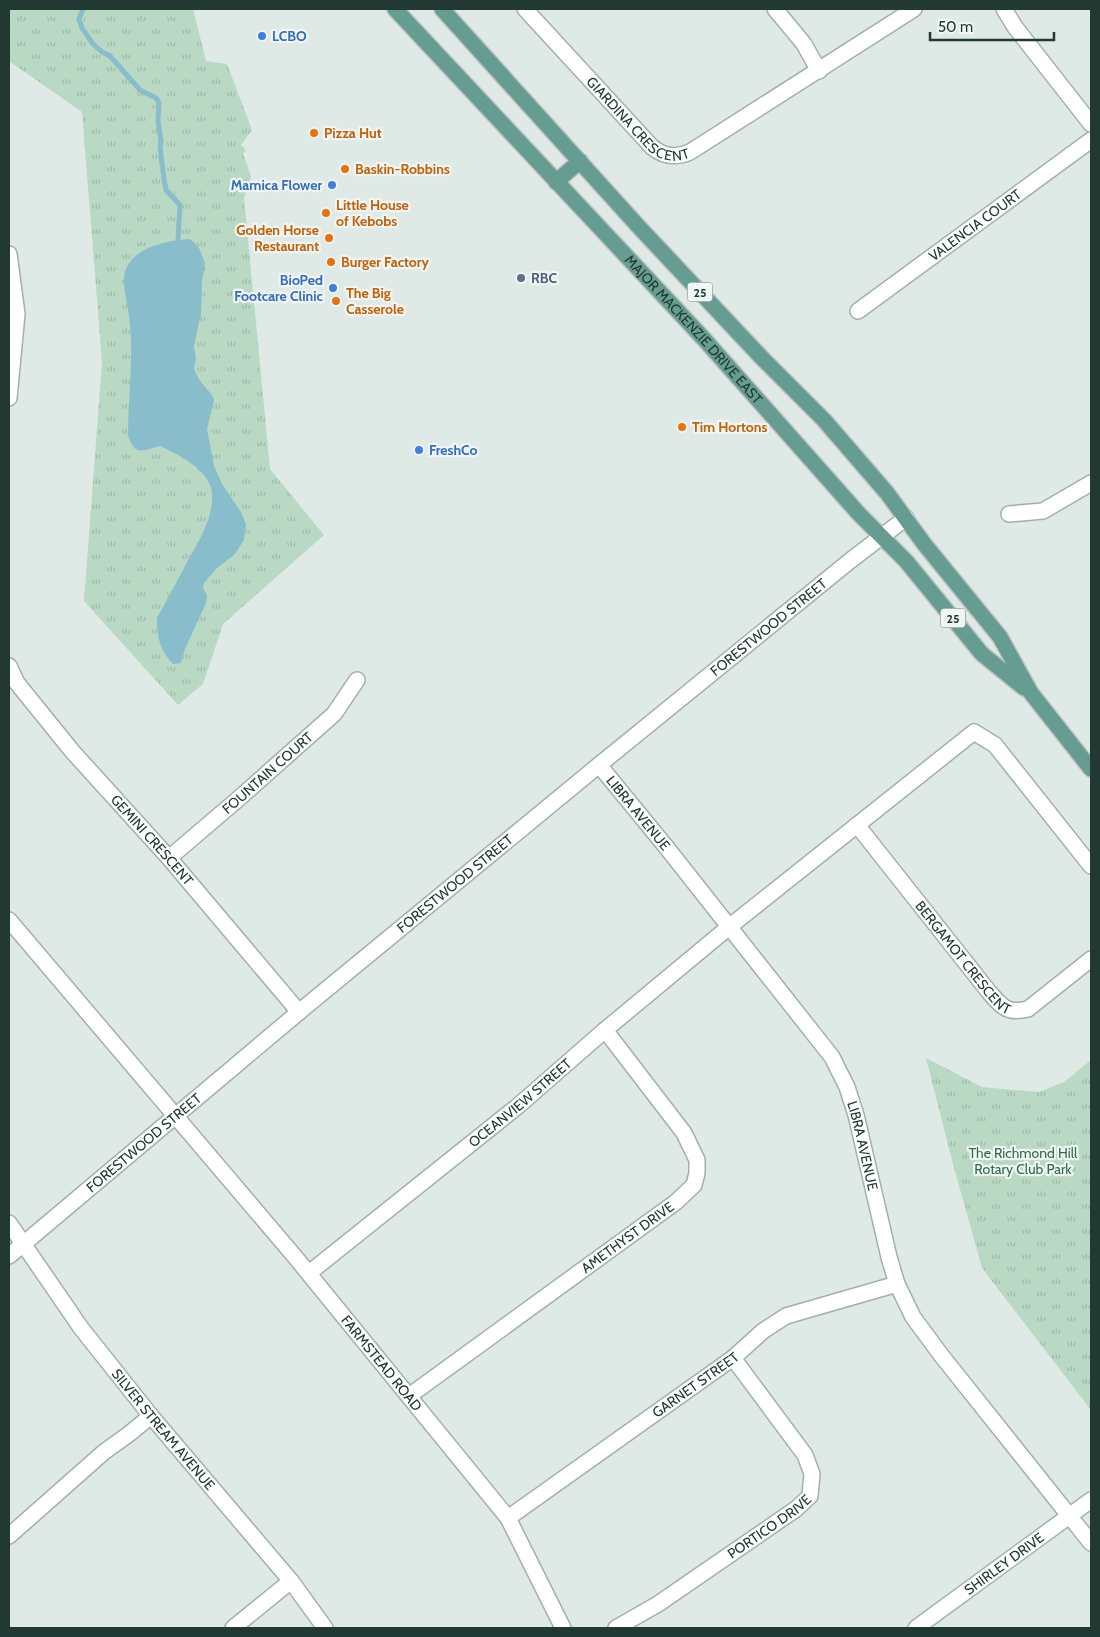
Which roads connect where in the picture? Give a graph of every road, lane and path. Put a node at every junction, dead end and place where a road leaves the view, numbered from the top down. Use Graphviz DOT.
graph roads {
  1 [pos="395,9"];
  2 [pos="442,9"];
  3 [pos="525,9"];
  4 [pos="775,9"];
  5 [pos="914,9"];
  6 [pos="1004,9"];
  7 [pos="819,70"];
  8 [pos="1091,124"];
  9 [pos="1091,140"];
  10 [pos="580,162"];
  11 [pos="556,182"];
  12 [pos="9,254"];
  13 [pos="858,311"];
  14 [pos="9,398"];
  15 [pos="1091,483"];
  16 [pos="1009,514"];
  17 [pos="906,518"];
  18 [pos="881,537"];
  19 [pos="9,666"];
  20 [pos="357,680"];
  21 [pos="1031,693"];
  22 [pos="600,765"];
  23 [pos="1091,769"];
  24 [pos="857,825"];
  25 [pos="169,858"];
  26 [pos="1091,866"];
  27 [pos="9,920"];
  28 [pos="729,927"];
  29 [pos="1091,958"];
  30 [pos="299,1012"];
  31 [pos="605,1030"];
  32 [pos="176,1115"];
  33 [pos="9,1223"];
  34 [pos="23,1244"];
  35 [pos="9,1256"];
  36 [pos="309,1273"];
  37 [pos="897,1284"];
  38 [pos="733,1358"];
  39 [pos="409,1396"];
  40 [pos="151,1416"];
  41 [pos="1091,1500"];
  42 [pos="1069,1516"];
  43 [pos="508,1518"];
  44 [pos="9,1536"];
  45 [pos="1091,1543"];
  46 [pos="291,1581"];
  47 [pos="233,1628"];
  48 [pos="325,1628"];
  49 [pos="563,1628"];
  50 [pos="616,1628"];
  51 [pos="916,1628"];
  1 -- 11 [label="main road, MAJOR MACKENZIE DRIVE EAST / 25"];
  2 -- 10 [label="main road, MAJOR MACKENZIE DRIVE EAST / 25"];
  3 -- 7 [label="street, GIARDINA CRESCENT"];
  4 -- 7 [label="street"];
  5 -- 7 [label="street, GIARDINA CRESCENT"];
  6 -- 8 [label="street"];
  9 -- 13 [label="street, VALENCIA COURT"];
  10 -- 11 [label="main road"];
  10 -- 17 [label="main road, MAJOR MACKENZIE DRIVE EAST / 25"];
  11 -- 18 [label="main road, MAJOR MACKENZIE DRIVE EAST / 25"];
  12 -- 14 [label="street"];
  15 -- 16 [label="street"];
  17 -- 18 [label="street, FORESTWOOD STREET"];
  17 -- 21 [label="main road, MAJOR MACKENZIE DRIVE EAST / 25"];
  18 -- 21 [label="main road, MAJOR MACKENZIE DRIVE EAST / 25"];
  18 -- 22 [label="street, FORESTWOOD STREET"];
  19 -- 25 [label="street, GEMINI CRESCENT"];
  20 -- 25 [label="street, FOUNTAIN COURT"];
  21 -- 23 [label="main road, MAJOR MACKENZIE DRIVE EAST / 25"];
  22 -- 28 [label="street, LIBRA AVENUE"];
  22 -- 30 [label="street, FORESTWOOD STREET"];
  24 -- 26 [label="street"];
  24 -- 28 [label="street"];
  24 -- 29 [label="street, BERGAMOT CRESCENT"];
  25 -- 30 [label="street, GEMINI CRESCENT"];
  27 -- 32 [label="street"];
  28 -- 31 [label="street, OCEANVIEW STREET"];
  28 -- 37 [label="street, LIBRA AVENUE"];
  30 -- 32 [label="street, FORESTWOOD STREET"];
  31 -- 36 [label="street, OCEANVIEW STREET"];
  31 -- 39 [label="street, AMETHYST DRIVE"];
  32 -- 34 [label="street, FORESTWOOD STREET"];
  32 -- 36 [label="street, FARMSTEAD ROAD"];
  33 -- 34 [label="street, SILVER STREAM AVENUE"];
  34 -- 35 [label="street, FORESTWOOD STREET"];
  34 -- 40 [label="street, SILVER STREAM AVENUE"];
  36 -- 39 [label="street, FARMSTEAD ROAD"];
  37 -- 38 [label="street, GARNET STREET"];
  37 -- 42 [label="street, LIBRA AVENUE"];
  38 -- 43 [label="street, GARNET STREET"];
  38 -- 50 [label="street, PORTICO DRIVE"];
  39 -- 43 [label="street, FARMSTEAD ROAD"];
  40 -- 44 [label="street"];
  40 -- 46 [label="street, SILVER STREAM AVENUE"];
  41 -- 42 [label="street, SHIRLEY DRIVE"];
  42 -- 45 [label="street, LIBRA AVENUE"];
  42 -- 51 [label="street, SHIRLEY DRIVE"];
  43 -- 49 [label="street, FARMSTEAD ROAD"];
  46 -- 47 [label="street"];
  46 -- 48 [label="street, SILVER STREAM AVENUE"];
}
